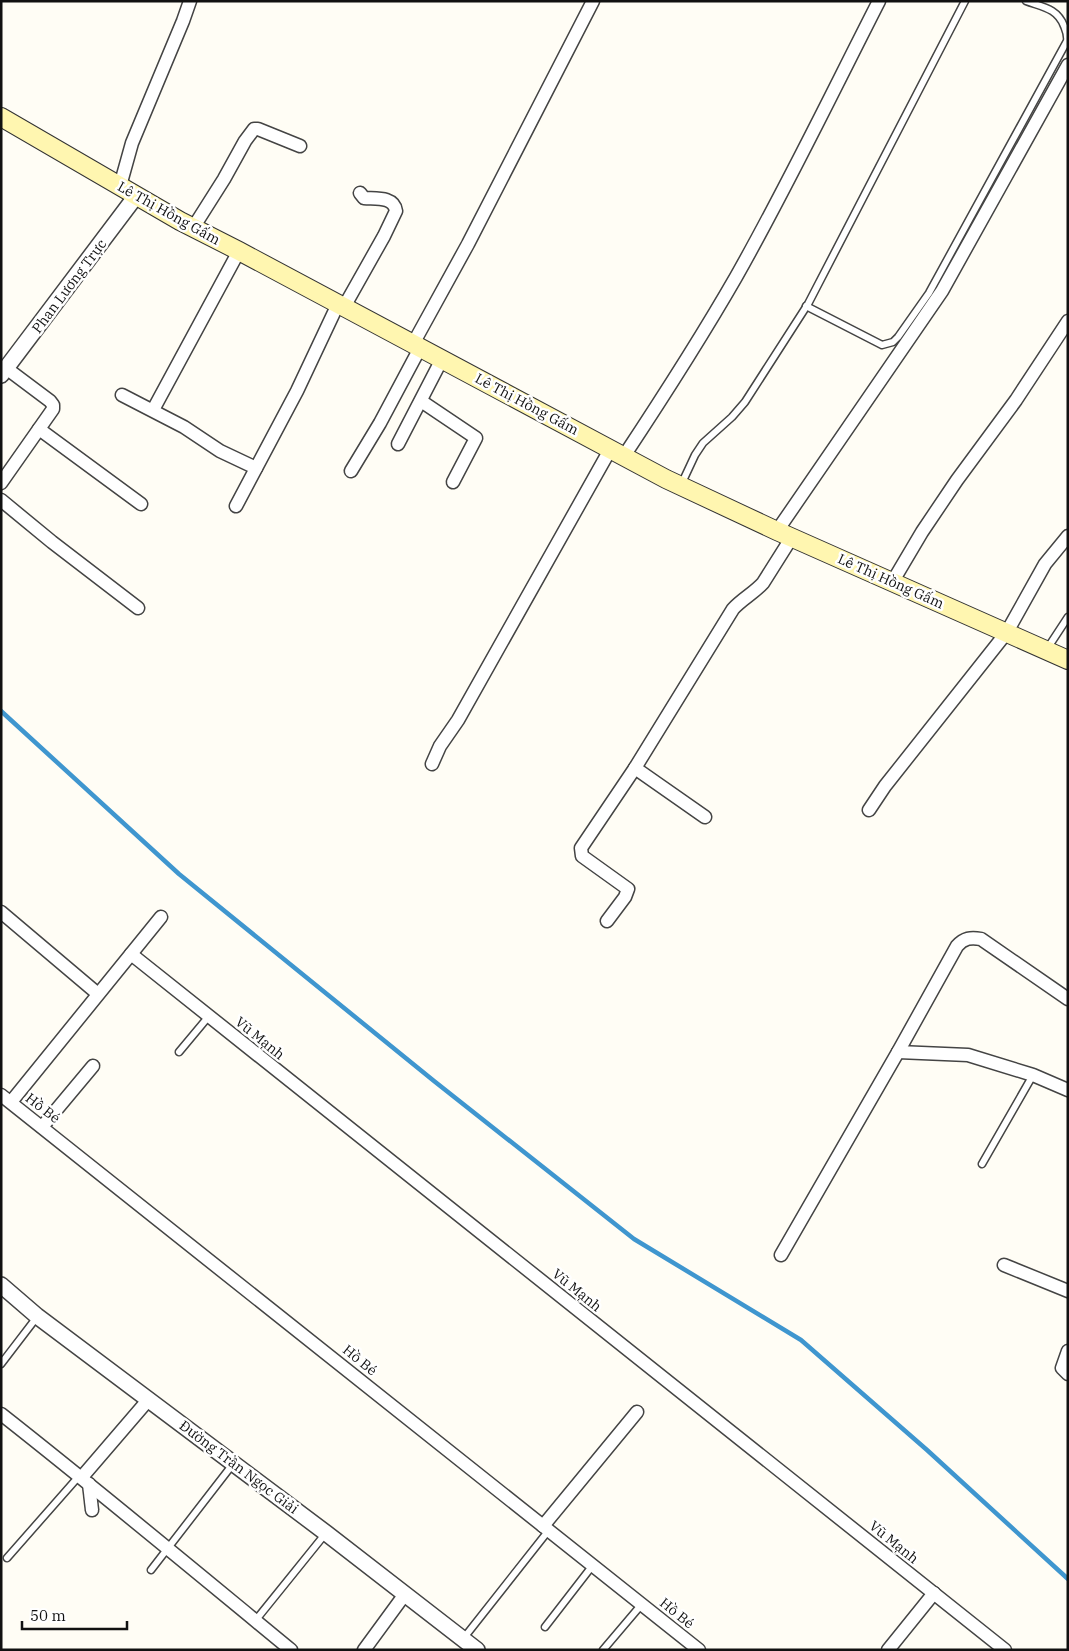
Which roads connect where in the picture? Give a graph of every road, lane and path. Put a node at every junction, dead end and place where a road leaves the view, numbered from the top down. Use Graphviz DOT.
graph roads {
  1 [pos="190,1"];
  2 [pos="593,1"];
  3 [pos="879,1"];
  4 [pos="965,1"];
  5 [pos="1026,1"];
  6 [pos="1068,65"];
  7 [pos="1,117"];
  8 [pos="300,146"];
  9 [pos="120,186"];
  10 [pos="360,193"];
  11 [pos="136,196"];
  12 [pos="193,228"];
  13 [pos="240,251"];
  14 [pos="341,305"];
  15 [pos="806,306"];
  16 [pos="1068,321"];
  17 [pos="417,346"];
  18 [pos="442,359"];
  19 [pos="4,372"];
  20 [pos="122,395"];
  21 [pos="420,401"];
  22 [pos="153,410"];
  23 [pos="39,429"];
  24 [pos="398,444"];
  25 [pos="617,452"];
  26 [pos="256,468"];
  27 [pos="351,471"];
  28 [pos="453,482"];
  29 [pos="1,483"];
  30 [pos="681,486"];
  31 [pos="1,500"];
  32 [pos="140,504"];
  33 [pos="236,506"];
  34 [pos="784,534"];
  35 [pos="1068,536"];
  36 [pos="893,581"];
  37 [pos="138,608"];
  38 [pos="1068,617"];
  39 [pos="1006,632"];
  40 [pos="1046,650"];
  41 [pos="1068,660"];
  42 [pos="432,764"];
  43 [pos="635,768"];
  44 [pos="870,810"];
  45 [pos="705,817"];
  46 [pos="1,912"];
  47 [pos="161,917"];
  48 [pos="606,921"];
  49 [pos="131,954"];
  50 [pos="98,994"];
  51 [pos="1068,999"];
  52 [pos="209,1016"];
  53 [pos="179,1052"];
  54 [pos="898,1052"];
  55 [pos="94,1066"];
  56 [pos="1033,1075"];
  57 [pos="1068,1090"];
  58 [pos="6,1099"];
  59 [pos="42,1127"];
  60 [pos="982,1164"];
  61 [pos="781,1255"];
  62 [pos="1004,1265"];
  63 [pos="1,1286"];
  64 [pos="1068,1292"];
  65 [pos="38,1316"];
  66 [pos="1068,1351"];
  67 [pos="1,1364"];
  68 [pos="1068,1374"];
  69 [pos="149,1399"];
  70 [pos="638,1412"];
  71 [pos="1,1414"];
  72 [pos="234,1463"];
  73 [pos="84,1479"];
  74 [pos="92,1510"];
  75 [pos="546,1528"];
  76 [pos="326,1533"];
  77 [pos="167,1549"];
  78 [pos="7,1558"];
  79 [pos="593,1565"];
  80 [pos="151,1570"];
  81 [pos="934,1593"];
  82 [pos="405,1594"];
  83 [pos="642,1604"];
  84 [pos="255,1621"];
  85 [pos="545,1627"];
  86 [pos="463,1639"];
  87 [pos="291,1650"];
  88 [pos="364,1650"];
  89 [pos="477,1650"];
  90 [pos="603,1650"];
  91 [pos="699,1650"];
  92 [pos="888,1650"];
  93 [pos="1005,1650"];
  1 -- 9 [label="street"];
  2 -- 17 [label="street"];
  3 -- 25 [label="street"];
  4 -- 15 [label="lane"];
  5 -- 15 [label="lane"];
  6 -- 34 [label="street"];
  7 -- 9 [label="main road, Lê Thị Hồng Gấm"];
  8 -- 12 [label="street"];
  9 -- 11 [label="main road, Lê Thị Hồng Gấm"];
  10 -- 14 [label="street"];
  11 -- 12 [label="main road, Lê Thị Hồng Gấm"];
  11 -- 19 [label="street, Phan Lương Trực"];
  12 -- 13 [label="main road, Lê Thị Hồng Gấm"];
  13 -- 14 [label="main road, Lê Thị Hồng Gấm"];
  13 -- 22 [label="street"];
  14 -- 17 [label="main road, Lê Thị Hồng Gấm"];
  14 -- 26 [label="street"];
  15 -- 30 [label="lane"];
  16 -- 36 [label="street"];
  17 -- 18 [label="main road, Lê Thị Hồng Gấm"];
  17 -- 27 [label="street"];
  18 -- 21 [label="street"];
  18 -- 25 [label="main road, Lê Thị Hồng Gấm"];
  19 -- 23 [label="street"];
  20 -- 22 [label="street"];
  21 -- 24 [label="street"];
  21 -- 28 [label="street"];
  22 -- 26 [label="street"];
  23 -- 29 [label="street"];
  23 -- 32 [label="street"];
  25 -- 30 [label="main road, Lê Thị Hồng Gấm"];
  25 -- 42 [label="street"];
  26 -- 33 [label="street"];
  30 -- 34 [label="main road, Lê Thị Hồng Gấm"];
  31 -- 37 [label="street"];
  34 -- 36 [label="main road, Lê Thị Hồng Gấm"];
  34 -- 43 [label="street"];
  35 -- 39 [label="street"];
  36 -- 39 [label="main road, Lê Thị Hồng Gấm"];
  38 -- 40 [label="lane"];
  39 -- 40 [label="main road, Lê Thị Hồng Gấm"];
  39 -- 44 [label="street"];
  40 -- 41 [label="main road, Lê Thị Hồng Gấm"];
  43 -- 45 [label="street"];
  43 -- 48 [label="street"];
  46 -- 50 [label="street"];
  47 -- 49 [label="street"];
  49 -- 50 [label="street"];
  49 -- 52 [label="street, Vũ Mạnh"];
  50 -- 58 [label="street"];
  51 -- 54 [label="street"];
  52 -- 53 [label="lane"];
  52 -- 81 [label="street, Vũ Mạnh"];
  54 -- 56 [label="street"];
  54 -- 61 [label="street"];
  55 -- 59 [label="street"];
  56 -- 57 [label="street"];
  56 -- 60 [label="lane"];
  58 -- 59 [label="street, Hồ Bé"];
  59 -- 75 [label="street, Hồ Bé"];
  62 -- 64 [label="street"];
  63 -- 65 [label="street, Đường Trần Ngọc Giải"];
  65 -- 67 [label="lane"];
  65 -- 69 [label="street, Đường Trần Ngọc Giải"];
  66 -- 68 [label="street"];
  69 -- 72 [label="street, Đường Trần Ngọc Giải"];
  69 -- 73 [label="street"];
  70 -- 75 [label="street"];
  71 -- 73 [label="street"];
  72 -- 76 [label="street, Đường Trần Ngọc Giải"];
  72 -- 77 [label="lane"];
  73 -- 74 [label="street"];
  73 -- 77 [label="street"];
  73 -- 78 [label="lane"];
  75 -- 79 [label="street, Hồ Bé"];
  75 -- 86 [label="lane"];
  76 -- 82 [label="street, Đường Trần Ngọc Giải"];
  76 -- 84 [label="lane"];
  77 -- 80 [label="lane"];
  77 -- 84 [label="street"];
  79 -- 83 [label="street, Hồ Bé"];
  79 -- 85 [label="lane"];
  81 -- 92 [label="street"];
  81 -- 93 [label="street, Vũ Mạnh"];
  82 -- 86 [label="street, Đường Trần Ngọc Giải"];
  82 -- 88 [label="street"];
  83 -- 90 [label="lane"];
  83 -- 91 [label="street, Hồ Bé"];
  84 -- 87 [label="street"];
  86 -- 89 [label="street, Đường Trần Ngọc Giải"];
}
